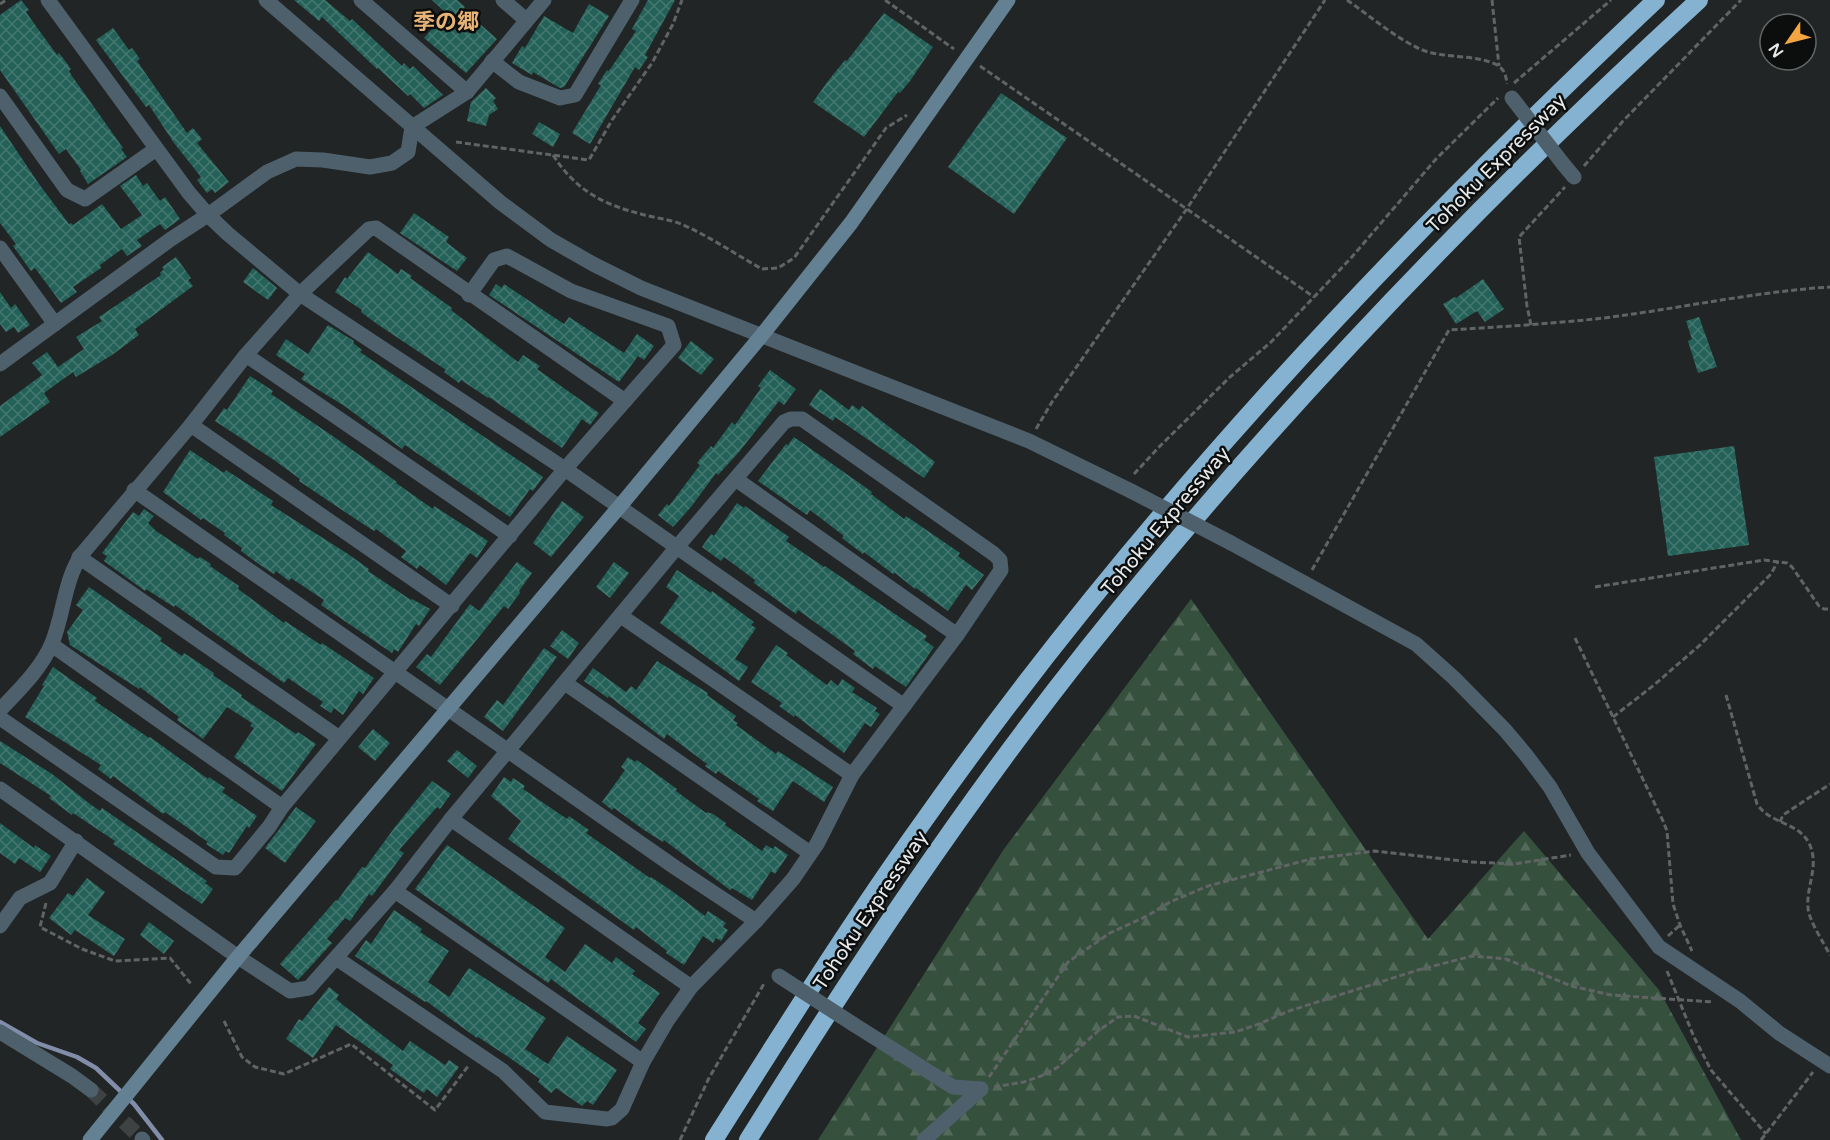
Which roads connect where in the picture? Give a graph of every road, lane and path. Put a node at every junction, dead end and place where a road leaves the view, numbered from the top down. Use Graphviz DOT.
graph roads {
  1 [pos="6,0"];
  2 [pos="48,0"];
  3 [pos="266,0"];
  4 [pos="361,0"];
  5 [pos="503,0"];
  6 [pos="544,0"];
  7 [pos="632,0"];
  8 [pos="682,0"];
  9 [pos="885,0"];
  10 [pos="1008,0"];
  11 [pos="1325,0"];
  12 [pos="1347,0"];
  13 [pos="1492,0"];
  14 [pos="1611,0"];
  15 [pos="1656,0"];
  16 [pos="1699,0"];
  17 [pos="1741,0"];
  18 [pos="0,4"];
  19 [pos="526,20"];
  20 [pos="967,57"];
  21 [pos="492,61"];
  22 [pos="1499,66"];
  23 [pos="467,92"];
  24 [pos="0,96"];
  25 [pos="1506,97"];
  26 [pos="914,112"];
  27 [pos="412,127"];
  28 [pos="424,138"];
  29 [pos="156,149"];
  30 [pos="553,155"];
  31 [pos="1569,171"];
  32 [pos="1186,210"];
  33 [pos="208,215"];
  34 [pos="2,255"];
  35 [pos="1830,287"];
  36 [pos="300,294"];
  37 [pos="469,295"];
  38 [pos="1314,297"];
  39 [pos="55,324"];
  40 [pos="1531,325"];
  41 [pos="762,335"];
  42 [pos="246,355"];
  43 [pos="0,364"];
  44 [pos="625,401"];
  45 [pos="191,425"];
  46 [pos="1029,441"];
  47 [pos="565,469"];
  48 [pos="736,480"];
  49 [pos="1126,489"];
  50 [pos="134,490"];
  51 [pos="620,507"];
  52 [pos="510,536"];
  53 [pos="677,547"];
  54 [pos="79,557"];
  55 [pos="1778,561"];
  56 [pos="1305,582"];
  57 [pos="1595,587"];
  58 [pos="452,606"];
  59 [pos="1830,609"];
  60 [pos="621,616"];
  61 [pos="957,635"];
  62 [pos="1575,638"];
  63 [pos="51,645"];
  64 [pos="397,672"];
  65 [pos="565,683"];
  66 [pos="1726,695"];
  67 [pos="904,706"];
  68 [pos="447,709"];
  69 [pos="0,710"];
  70 [pos="1613,717"];
  71 [pos="0,718"];
  72 [pos="335,735"];
  73 [pos="508,751"];
  74 [pos="852,775"];
  75 [pos="1830,784"];
  76 [pos="0,789"];
  77 [pos="282,807"];
  78 [pos="451,819"];
  79 [pos="1780,822"];
  80 [pos="76,841"];
  81 [pos="1588,853"];
  82 [pos="810,854"];
  83 [pos="50,883"];
  84 [pos="395,891"];
  85 [pos="756,921"];
  86 [pos="1680,925"];
  87 [pos="0,926"];
  88 [pos="1659,946"];
  89 [pos="1830,955"];
  90 [pos="238,957"];
  91 [pos="336,958"];
  92 [pos="779,976"];
  93 [pos="1704,977"];
  94 [pos="191,984"];
  95 [pos="691,987"];
  96 [pos="1679,1000"];
  97 [pos="1740,1001"];
  98 [pos="224,1021"];
  99 [pos="0,1032"];
  100 [pos="478,1054"];
  101 [pos="643,1062"];
  102 [pos="1826,1063"];
  103 [pos="981,1089"];
  104 [pos="91,1090"];
  105 [pos="1766,1134"];
  106 [pos="90,1140"];
  107 [pos="680,1140"];
  108 [pos="714,1140"];
  109 [pos="748,1140"];
  110 [pos="924,1140"];
  111 [pos="1762,1140"];
  1 -- 18 [label="path"];
  2 -- 29 [label="street"];
  3 -- 27 [label="street"];
  4 -- 23 [label="street"];
  5 -- 19 [label="street"];
  6 -- 19 [label="street"];
  7 -- 21 [label="street"];
  8 -- 30 [label="path"];
  9 -- 20 [label="path"];
  10 -- 20 [label="street"];
  11 -- 32 [label="path"];
  12 -- 22 [label="path"];
  13 -- 22 [label="path"];
  14 -- 22 [label="path"];
  15 -- 108 [label="highway, Tohoku Expressway"];
  16 -- 109 [label="highway, Tohoku Expressway"];
  17 -- 31 [label="path"];
  19 -- 21 [label="street"];
  20 -- 32 [label="path"];
  20 -- 41 [label="street"];
  21 -- 23 [label="street"];
  23 -- 27 [label="street"];
  24 -- 29 [label="street"];
  25 -- 31 [label="street, bridge"];
  25 -- 38 [label="path"];
  26 -- 30 [label="path"];
  27 -- 28 [label="street"];
  27 -- 33 [label="street"];
  28 -- 30 [label="path"];
  28 -- 41 [label="street"];
  29 -- 33 [label="street"];
  31 -- 40 [label="path"];
  32 -- 38 [label="path"];
  32 -- 46 [label="path"];
  33 -- 36 [label="street"];
  33 -- 39 [label="street"];
  34 -- 39 [label="street"];
  35 -- 40 [label="path"];
  36 -- 37 [label="street"];
  36 -- 42 [label="street"];
  36 -- 47 [label="street"];
  37 -- 44 [label="street"];
  37 -- 44 [label="street"];
  38 -- 49 [label="path"];
  39 -- 43 [label="street"];
  40 -- 56 [label="path"];
  41 -- 46 [label="street"];
  41 -- 51 [label="street"];
  42 -- 45 [label="street"];
  42 -- 52 [label="street"];
  44 -- 47 [label="street"];
  45 -- 50 [label="street"];
  45 -- 58 [label="street"];
  46 -- 49 [label="street"];
  47 -- 51 [label="street"];
  47 -- 52 [label="street"];
  48 -- 53 [label="street"];
  48 -- 61 [label="street"];
  48 -- 61 [label="street"];
  49 -- 56 [label="street, bridge"];
  50 -- 54 [label="street"];
  50 -- 64 [label="street"];
  51 -- 53 [label="street"];
  51 -- 68 [label="street"];
  52 -- 58 [label="street"];
  53 -- 60 [label="street"];
  53 -- 67 [label="street"];
  54 -- 63 [label="street"];
  54 -- 72 [label="street"];
  55 -- 57 [label="path"];
  55 -- 59 [label="path"];
  55 -- 70 [label="path"];
  56 -- 81 [label="street"];
  58 -- 64 [label="street"];
  60 -- 65 [label="street"];
  60 -- 74 [label="street"];
  61 -- 67 [label="street"];
  62 -- 70 [label="path"];
  63 -- 69 [label="street"];
  63 -- 77 [label="street"];
  64 -- 68 [label="street"];
  64 -- 77 [label="street"];
  65 -- 73 [label="street"];
  65 -- 82 [label="street"];
  66 -- 79 [label="path"];
  67 -- 74 [label="street"];
  68 -- 73 [label="street"];
  68 -- 90 [label="street"];
  70 -- 86 [label="path"];
  71 -- 77 [label="street"];
  73 -- 78 [label="street"];
  73 -- 85 [label="street"];
  74 -- 82 [label="street"];
  75 -- 79 [label="path"];
  76 -- 80 [label="street"];
  78 -- 84 [label="street"];
  78 -- 95 [label="street"];
  79 -- 89 [label="path"];
  80 -- 83 [label="street"];
  80 -- 90 [label="street"];
  81 -- 88 [label="street"];
  81 -- 103 [label="path"];
  82 -- 85 [label="street"];
  83 -- 87 [label="street"];
  83 -- 94 [label="path"];
  84 -- 91 [label="street"];
  84 -- 101 [label="street"];
  85 -- 95 [label="street"];
  86 -- 88 [label="path"];
  86 -- 93 [label="path"];
  88 -- 93 [label="street"];
  88 -- 96 [label="path"];
  90 -- 91 [label="street"];
  90 -- 106 [label="street"];
  91 -- 100 [label="street"];
  92 -- 103 [label="street, bridge"];
  92 -- 107 [label="path"];
  93 -- 97 [label="street"];
  95 -- 101 [label="street"];
  96 -- 97 [label="path"];
  96 -- 103 [label="path"];
  96 -- 105 [label="path"];
  97 -- 102 [label="street"];
  98 -- 100 [label="path"];
  99 -- 104 [label="street"];
  100 -- 101 [label="street"];
  102 -- 105 [label="path"];
  103 -- 110 [label="street"];
  105 -- 111 [label="path"];
}
